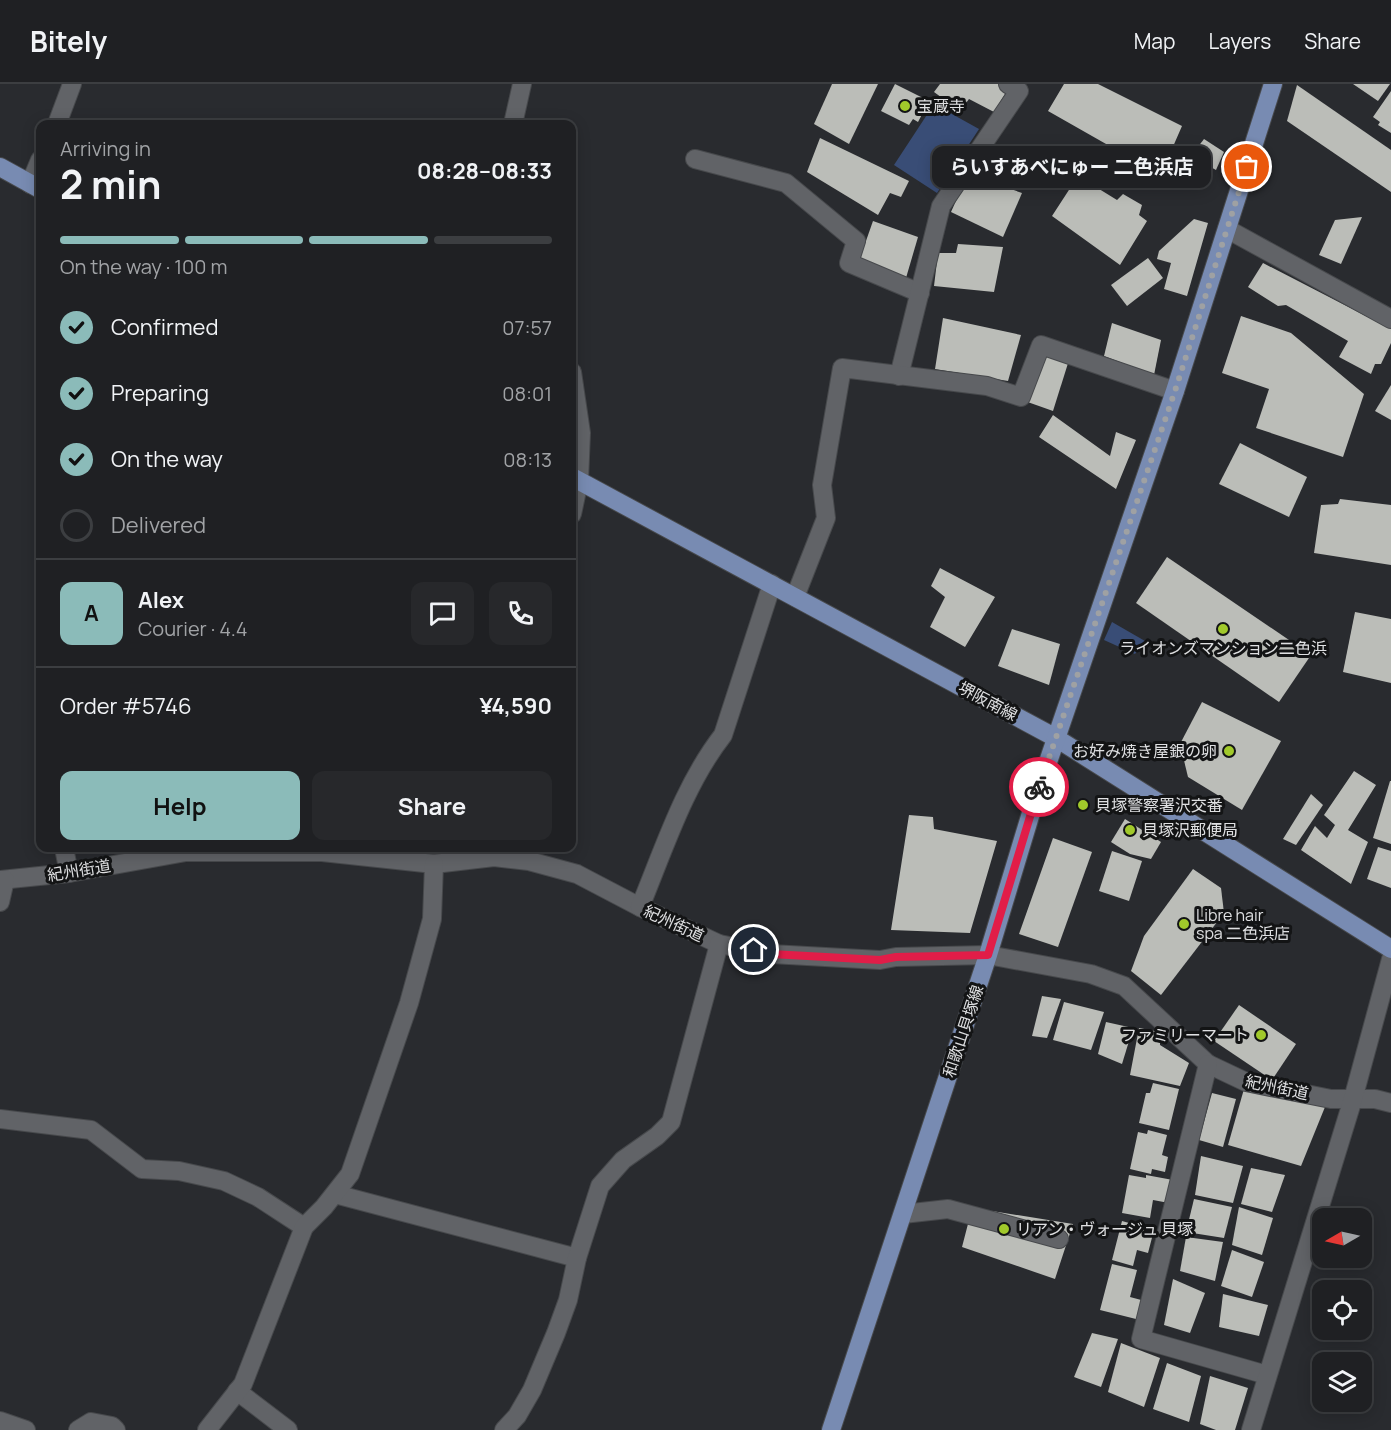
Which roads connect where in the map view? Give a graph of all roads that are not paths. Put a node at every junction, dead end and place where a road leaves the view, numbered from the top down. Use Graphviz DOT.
graph roads {
  1 [pos="72,84"];
  2 [pos="522,84"];
  3 [pos="1008,84"];
  4 [pos="1273,84"];
  5 [pos="58,120"];
  6 [pos="514,120"];
  7 [pos="695,159"];
  8 [pos="0,167"];
  9 [pos="35,186"];
  10 [pos="1227,229"];
  11 [pos="920,293"];
  12 [pos="1391,318"];
  13 [pos="899,376"];
  14 [pos="1175,391"];
  15 [pos="576,399"];
  16 [pos="576,471"];
  17 [pos="576,480"];
  18 [pos="772,584"];
  19 [pos="795,597"];
  20 [pos="1056,738"];
  21 [pos="65,852"];
  22 [pos="495,852"];
  23 [pos="434,864"];
  24 [pos="69,873"];
  25 [pos="2,880"];
  26 [pos="0,902"];
  27 [pos="640,907"];
  28 [pos="719,944"];
  29 [pos="1391,949"];
  30 [pos="988,955"];
  31 [pos="1391,959"];
  32 [pos="1208,1064"];
  33 [pos="1353,1099"];
  34 [pos="1391,1103"];
  35 [pos="0,1119"];
  36 [pos="335,1194"];
  37 [pos="903,1214"];
  38 [pos="304,1227"];
  39 [pos="1059,1239"];
  40 [pos="577,1258"];
  41 [pos="1267,1375"];
  42 [pos="237,1391"];
  43 [pos="0,1421"];
  44 [pos="26,1430"];
  45 [pos="78,1430"];
  46 [pos="116,1430"];
  47 [pos="207,1430"];
  48 [pos="288,1430"];
  49 [pos="504,1430"];
  50 [pos="831,1430"];
  51 [pos="1251,1430"];
  1 -- 5 [label="street"];
  2 -- 6 [label="street"];
  3 -- 11 [label="street"];
  4 -- 10 [label="main road, 和歌山貝塚線"];
  7 -- 11 [label="street"];
  8 -- 9 [label="main road"];
  10 -- 12 [label="street"];
  10 -- 14 [label="main road, 和歌山貝塚線"];
  11 -- 13 [label="street"];
  13 -- 14 [label="street"];
  13 -- 19 [label="street"];
  14 -- 20 [label="main road, 和歌山貝塚線"];
  15 -- 16 [label="street"];
  17 -- 18 [label="main road, 堺阪南線"];
  18 -- 19 [label="main road, 堺阪南線"];
  18 -- 27 [label="street"];
  19 -- 20 [label="main road, 堺阪南線"];
  20 -- 29 [label="main road, 堺阪南線"];
  20 -- 30 [label="main road, 和歌山貝塚線"];
  21 -- 24 [label="street"];
  22 -- 23 [label="street, 紀州街道"];
  22 -- 27 [label="street, 紀州街道"];
  23 -- 24 [label="street, 紀州街道"];
  23 -- 36 [label="street"];
  24 -- 25 [label="street, 紀州街道"];
  25 -- 26 [label="street"];
  27 -- 28 [label="street, 紀州街道"];
  28 -- 30 [label="street, 紀州街道"];
  28 -- 40 [label="street"];
  30 -- 32 [label="street, 紀州街道"];
  30 -- 37 [label="main road, 和歌山貝塚線"];
  31 -- 33 [label="street"];
  32 -- 33 [label="street, 紀州街道"];
  32 -- 41 [label="street"];
  33 -- 34 [label="street, 紀州街道"];
  33 -- 41 [label="street"];
  35 -- 38 [label="street"];
  36 -- 38 [label="street"];
  36 -- 40 [label="street"];
  37 -- 39 [label="street"];
  37 -- 50 [label="main road, 和歌山貝塚線"];
  38 -- 42 [label="street"];
  40 -- 49 [label="street"];
  41 -- 51 [label="street"];
  42 -- 47 [label="street"];
  42 -- 48 [label="street"];
  43 -- 44 [label="street"];
  45 -- 46 [label="street"];
}
